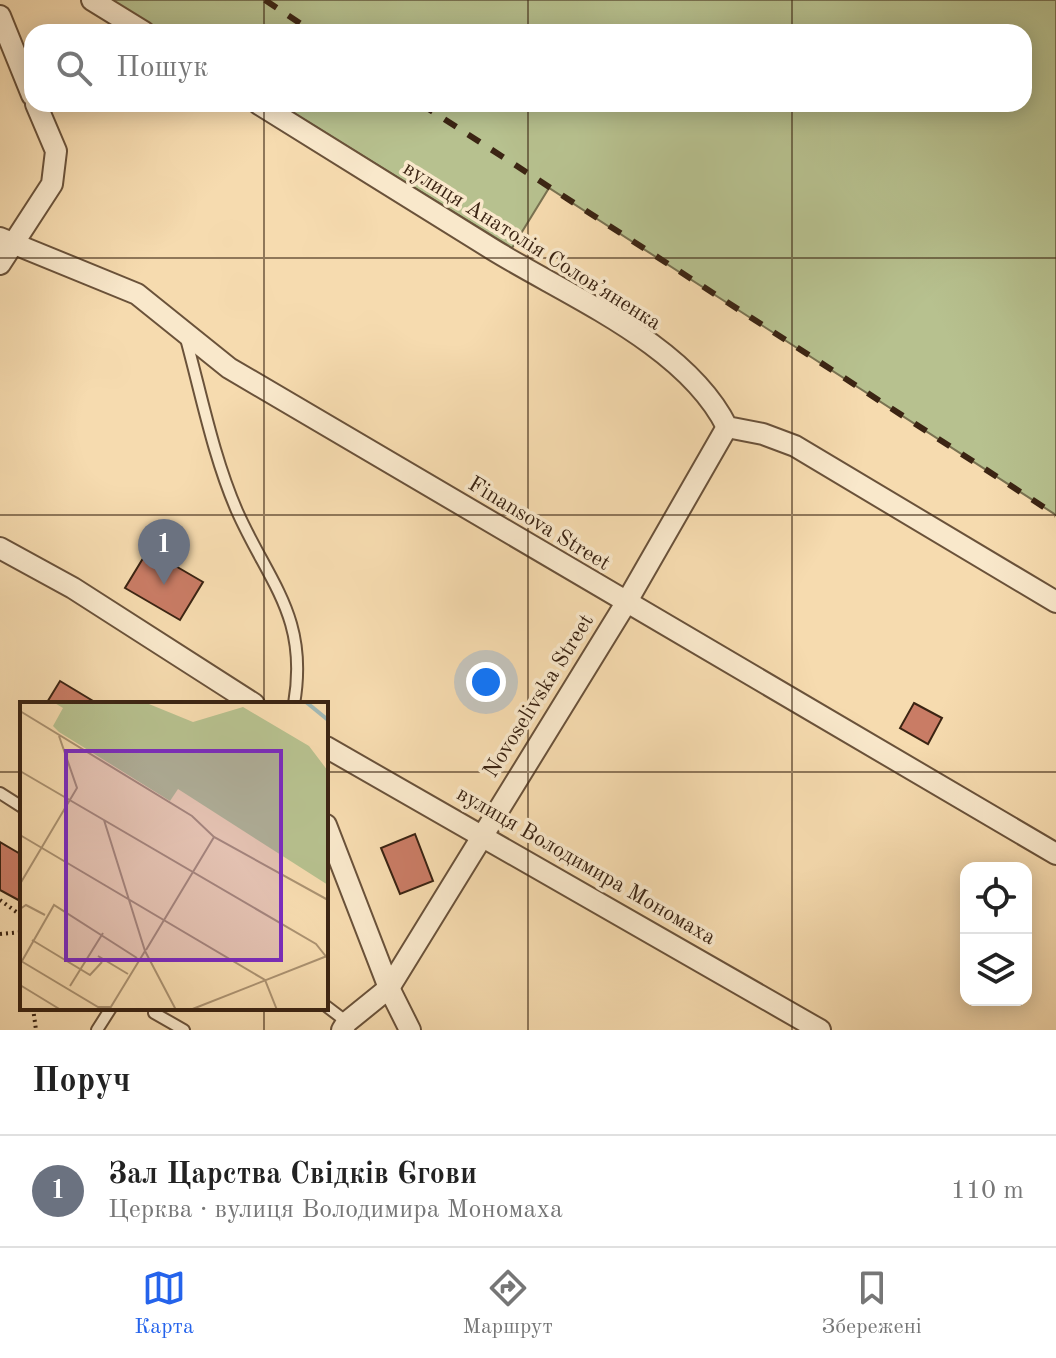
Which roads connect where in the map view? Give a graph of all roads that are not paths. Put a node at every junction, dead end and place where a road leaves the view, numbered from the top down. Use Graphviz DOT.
graph roads {
  1 [pos="92,0"];
  2 [pos="0,16"];
  3 [pos="131,24"];
  4 [pos="24,75"];
  5 [pos="39,112"];
  6 [pos="272,112"];
  7 [pos="6,241"];
  8 [pos="0,264"];
  9 [pos="184,332"];
  10 [pos="727,427"];
  11 [pos="0,548"];
  12 [pos="1056,602"];
  13 [pos="626,603"];
  14 [pos="251,702"];
  15 [pos="294,702"];
  16 [pos="328,748"];
  17 [pos="0,793"];
  18 [pos="20,806"];
  19 [pos="328,830"];
  20 [pos="483,833"];
  21 [pos="1056,854"];
  22 [pos="389,988"];
  23 [pos="328,1008"];
  24 [pos="110,1010"];
  25 [pos="154,1013"];
  26 [pos="345,1026"];
  27 [pos="97,1030"];
  28 [pos="184,1030"];
  29 [pos="410,1030"];
  30 [pos="820,1030"];
  1 -- 3 [label="street"];
  2 -- 4 [label="street"];
  5 -- 7 [label="street"];
  6 -- 10 [label="street, вулиця Анатолія Соловʼяненка"];
  7 -- 8 [label="street"];
  7 -- 9 [label="street, Finansova Street"];
  9 -- 13 [label="street, Finansova Street"];
  9 -- 15 [label="lane"];
  10 -- 12 [label="street"];
  10 -- 13 [label="street, Novoselivska Street"];
  11 -- 14 [label="street"];
  13 -- 20 [label="street, Novoselivska Street"];
  13 -- 21 [label="street, Finansova Street"];
  16 -- 20 [label="street, вулиця Володимира Мономаха"];
  17 -- 18 [label="lane"];
  19 -- 22 [label="street"];
  20 -- 22 [label="street, Novoselivska Street"];
  20 -- 30 [label="street, вулиця Володимира Мономаха"];
  22 -- 26 [label="street, Novoselivska Street"];
  22 -- 29 [label="street"];
  23 -- 26 [label="lane"];
  24 -- 27 [label="lane"];
  25 -- 28 [label="lane"];
}
